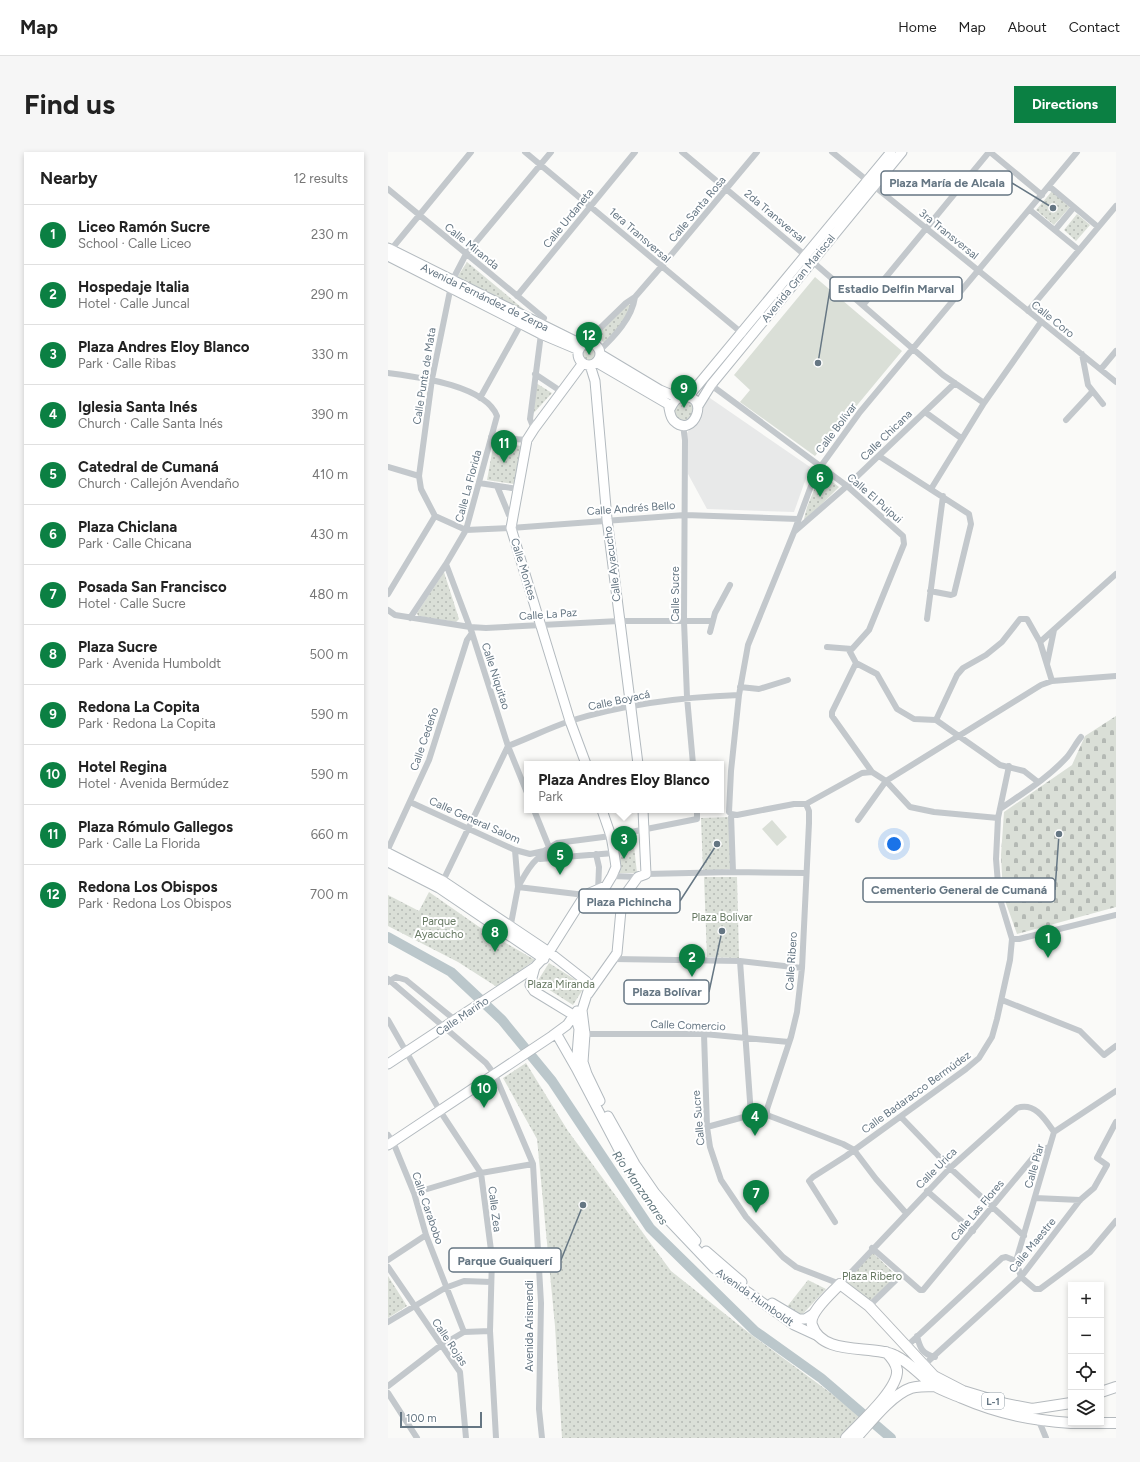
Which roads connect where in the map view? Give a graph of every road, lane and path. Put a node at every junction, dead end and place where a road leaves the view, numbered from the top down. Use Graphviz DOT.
graph roads {
  1 [pos="471,152"];
  2 [pos="525,152"];
  3 [pos="551,152"];
  4 [pos="635,152"];
  5 [pos="682,152"];
  6 [pos="757,152"];
  7 [pos="832,152"];
  8 [pos="891,152"];
  9 [pos="902,152"];
  10 [pos="990,152"];
  11 [pos="1077,152"];
  12 [pos="541,164"];
  13 [pos="870,184"];
  14 [pos="1049,186"];
  15 [pos="388,189"];
  16 [pos="727,189"];
  17 [pos="1042,195"];
  18 [pos="591,206"];
  19 [pos="1116,206"];
  20 [pos="1074,207"];
  21 [pos="1030,210"];
  22 [pos="419,216"];
  23 [pos="1098,227"];
  24 [pos="926,228"];
  25 [pos="1055,230"];
  26 [pos="1079,250"];
  27 [pos="389,252"];
  28 [pos="466,254"];
  29 [pos="809,259"];
  30 [pos="661,267"];
  31 [pos="978,271"];
  32 [pos="451,285"];
  33 [pos="517,296"];
  34 [pos="635,296"];
  35 [pos="863,305"];
  36 [pos="1028,311"];
  37 [pos="544,318"];
  38 [pos="1041,322"];
  39 [pos="521,324"];
  40 [pos="541,334"];
  41 [pos="745,336"];
  42 [pos="584,346"];
  43 [pos="913,349"];
  44 [pos="1116,351"];
  45 [pos="1082,354"];
  46 [pos="594,359"];
  47 [pos="1101,369"];
  48 [pos="388,373"];
  49 [pos="535,374"];
  50 [pos="432,379"];
  51 [pos="1116,382"];
  52 [pos="956,383"];
  53 [pos="711,385"];
  54 [pos="562,392"];
  55 [pos="1092,392"];
  56 [pos="684,397"];
  57 [pos="480,398"];
  58 [pos="984,403"];
  59 [pos="1103,404"];
  60 [pos="698,406"];
  61 [pos="670,409"];
  62 [pos="925,412"];
  63 [pos="1066,420"];
  64 [pos="683,425"];
  65 [pos="534,429"];
  66 [pos="491,436"];
  67 [pos="962,438"];
  68 [pos="527,440"];
  69 [pos="879,456"];
  70 [pos="821,466"];
  71 [pos="388,467"];
  72 [pos="419,476"];
  73 [pos="479,483"];
  74 [pos="497,486"];
  75 [pos="847,486"];
  76 [pos="518,489"];
  77 [pos="931,489"];
  78 [pos="943,496"];
  79 [pos="685,514"];
  80 [pos="435,516"];
  81 [pos="513,519"];
  82 [pos="798,519"];
  83 [pos="607,520"];
  84 [pos="511,528"];
  85 [pos="466,530"];
  86 [pos="794,532"];
  87 [pos="446,564"];
  88 [pos="1116,574"];
  89 [pos="730,585"];
  90 [pos="930,591"];
  91 [pos="388,594"];
  92 [pos="388,610"];
  93 [pos="410,618"];
  94 [pos="927,619"];
  95 [pos="619,621"];
  96 [pos="684,621"];
  97 [pos="712,621"];
  98 [pos="540,624"];
  99 [pos="471,630"];
  100 [pos="1054,630"];
  101 [pos="710,632"];
  102 [pos="1040,642"];
  103 [pos="827,647"];
  104 [pos="849,650"];
  105 [pos="856,663"];
  106 [pos="1047,665"];
  107 [pos="1116,676"];
  108 [pos="788,680"];
  109 [pos="1052,681"];
  110 [pos="740,687"];
  111 [pos="739,695"];
  112 [pos="687,697"];
  113 [pos="631,706"];
  114 [pos="936,720"];
  115 [pos="570,721"];
  116 [pos="958,737"];
  117 [pos="1081,737"];
  118 [pos="508,746"];
  119 [pos="585,761"];
  120 [pos="638,761"];
  121 [pos="693,761"];
  122 [pos="1009,766"];
  123 [pos="872,772"];
  124 [pos="886,781"];
  125 [pos="1038,782"];
  126 [pos="524,786"];
  127 [pos="410,802"];
  128 [pos="806,804"];
  129 [pos="1000,808"];
  130 [pos="535,813"];
  131 [pos="603,813"];
  132 [pos="643,813"];
  133 [pos="697,813"];
  134 [pos="731,814"];
  135 [pos="998,818"];
  136 [pos="858,820"];
  137 [pos="468,829"];
  138 [pos="645,830"];
  139 [pos="612,836"];
  140 [pos="549,847"];
  141 [pos="388,850"];
  142 [pos="515,850"];
  143 [pos="614,852"];
  144 [pos="388,853"];
  145 [pos="596,854"];
  146 [pos="536,860"];
  147 [pos="388,862"];
  148 [pos="734,872"];
  149 [pos="806,873"];
  150 [pos="642,875"];
  151 [pos="612,876"];
  152 [pos="441,884"];
  153 [pos="518,887"];
  154 [pos="598,891"];
  155 [pos="585,895"];
  156 [pos="1116,915"];
  157 [pos="510,931"];
  158 [pos="1012,939"];
  159 [pos="546,955"];
  160 [pos="614,959"];
  161 [pos="740,961"];
  162 [pos="535,967"];
  163 [pos="802,968"];
  164 [pos="389,981"];
  165 [pos="585,998"];
  166 [pos="1002,1000"];
  167 [pos="575,1016"];
  168 [pos="388,1020"];
  169 [pos="455,1020"];
  170 [pos="446,1027"];
  171 [pos="585,1034"];
  172 [pos="704,1034"];
  173 [pos="554,1035"];
  174 [pos="746,1038"];
  175 [pos="789,1042"];
  176 [pos="1116,1046"];
  177 [pos="407,1052"];
  178 [pos="388,1064"];
  179 [pos="576,1068"];
  180 [pos="495,1075"];
  181 [pos="1116,1091"];
  182 [pos="440,1111"];
  183 [pos="750,1115"];
  184 [pos="766,1115"];
  185 [pos="901,1117"];
  186 [pos="1116,1122"];
  187 [pos="707,1127"];
  188 [pos="1054,1132"];
  189 [pos="390,1141"];
  190 [pos="1049,1147"];
  191 [pos="854,1150"];
  192 [pos="533,1164"];
  193 [pos="950,1168"];
  194 [pos="481,1173"];
  195 [pos="927,1191"];
  196 [pos="414,1194"];
  197 [pos="1035,1198"];
  198 [pos="1080,1200"];
  199 [pos="993,1206"];
  200 [pos="906,1213"];
  201 [pos="1116,1221"];
  202 [pos="835,1222"];
  203 [pos="973,1231"];
  204 [pos="426,1235"];
  205 [pos="1024,1236"];
  206 [pos="872,1248"];
  207 [pos="388,1260"];
  208 [pos="1016,1261"];
  209 [pos="388,1267"];
  210 [pos="902,1274"];
  211 [pos="1021,1277"];
  212 [pos="491,1282"];
  213 [pos="840,1284"];
  214 [pos="445,1288"];
  215 [pos="415,1305"];
  216 [pos="869,1306"];
  217 [pos="813,1314"];
  218 [pos="388,1322"];
  219 [pos="464,1332"];
  220 [pos="490,1332"];
  221 [pos="917,1336"];
  222 [pos="820,1337"];
  223 [pos="440,1346"];
  224 [pos="907,1346"];
  225 [pos="886,1352"];
  226 [pos="935,1357"];
  227 [pos="923,1366"];
  228 [pos="388,1386"];
  229 [pos="935,1386"];
  230 [pos="1115,1388"];
  231 [pos="1104,1391"];
  232 [pos="388,1393"];
  233 [pos="892,1395"];
  234 [pos="1068,1403"];
  235 [pos="1039,1421"];
  236 [pos="1068,1423"];
  237 [pos="1104,1423"];
  238 [pos="1116,1423"];
  239 [pos="857,1433"];
  240 [pos="417,1438"];
  241 [pos="466,1438"];
  242 [pos="496,1438"];
  243 [pos="542,1438"];
  244 [pos="846,1438"];
  245 [pos="1046,1438"];
  1 -- 22 [label="street"];
  2 -- 12 [label="street, 1era Transversal"];
  3 -- 12 [label="street, Calle Punta de Mata"];
  4 -- 18 [label="street, Calle Urdaneta"];
  5 -- 16 [label="street, 2da Transversal"];
  6 -- 16 [label="street, Calle Santa Rosa"];
  7 -- 13 [label="street, 3ra Transversal"];
  8 -- 13 [label="street, Avenida Gran Mariscal"];
  9 -- 13 [label="street, Avenida Gran Mariscal"];
  10 -- 17 [label="street"];
  10 -- 24 [label="street"];
  11 -- 14 [label="street, Calle Bolívar"];
  12 -- 18 [label="street, 1era Transversal"];
  12 -- 28 [label="street, Calle Punta de Mata"];
  13 -- 24 [label="street, 3ra Transversal"];
  13 -- 29 [label="street, Avenida Gran Mariscal"];
  14 -- 17 [label="street, Calle Bolívar"];
  14 -- 20 [label="street"];
  15 -- 22 [label="street, Calle Miranda"];
  16 -- 29 [label="street, 2da Transversal"];
  16 -- 30 [label="street, Calle Santa Rosa"];
  17 -- 21 [label="street, Calle Bolívar"];
  18 -- 30 [label="street, 1era Transversal"];
  18 -- 33 [label="street, Calle Urdaneta"];
  19 -- 23 [label="street"];
  20 -- 23 [label="street"];
  20 -- 25 [label="street"];
  21 -- 25 [label="street"];
  21 -- 31 [label="street, Calle Bolívar"];
  22 -- 27 [label="street"];
  22 -- 28 [label="street, Calle Miranda"];
  23 -- 26 [label="street"];
  24 -- 31 [label="street, 3ra Transversal"];
  24 -- 35 [label="street"];
  25 -- 26 [label="street"];
  26 -- 36 [label="street"];
  27 -- 32 [label="street, Avenida Fernández de Zerpa"];
  28 -- 32 [label="street, Calle Punta de Mata"];
  28 -- 33 [label="street, Calle Miranda"];
  29 -- 35 [label="street, 2da Transversal"];
  29 -- 41 [label="street, Avenida Gran Mariscal"];
  30 -- 34 [label="street, Calle Santa Rosa"];
  30 -- 41 [label="street, 1era Transversal"];
  31 -- 36 [label="street, Calle Coro"];
  31 -- 43 [label="street, Calle Bolívar"];
  32 -- 39 [label="street, Avenida Fernández de Zerpa"];
  32 -- 42 [label="street, Avenida Fernández de Zerpa"];
  32 -- 50 [label="street, Calle Punta de Mata"];
  33 -- 37 [label="street, Calle Miranda"];
  34 -- 42 [label="street, Calle Santa Rosa"];
  34 -- 46 [label="street, Calle Santa Rosa"];
  35 -- 43 [label="street, 2da Transversal"];
  36 -- 38 [label="street, Calle Coro"];
  38 -- 45 [label="street, Calle Coro"];
  38 -- 58 [label="street"];
  39 -- 40 [label="street, Avenida Fernández de Zerpa"];
  39 -- 57 [label="street"];
  40 -- 42 [label="street, Avenida Fernández de Zerpa"];
  40 -- 49 [label="street"];
  41 -- 53 [label="street, Avenida Gran Mariscal"];
  41 -- 56 [label="street, Avenida Gran Mariscal"];
  42 -- 46 [label="street"];
  42 -- 46 [label="street, Calle Ayacucho"];
  43 -- 52 [label="street, 2da Transversal"];
  43 -- 70 [label="street, Calle Bolívar"];
  44 -- 47 [label="street"];
  45 -- 47 [label="street, Calle Coro"];
  45 -- 55 [label="street"];
  46 -- 54 [label="street, Calle Montes"];
  46 -- 56 [label="street"];
  46 -- 61 [label="street"];
  46 -- 83 [label="street, Calle Ayacucho"];
  47 -- 51 [label="street, Calle Coro"];
  48 -- 50 [label="street"];
  49 -- 54 [label="street"];
  49 -- 65 [label="street"];
  50 -- 57 [label="street"];
  50 -- 72 [label="street, Calle Punta de Mata"];
  52 -- 58 [label="street, 2da Transversal"];
  52 -- 62 [label="street, Calle Chicana"];
  53 -- 60 [label="street, Avenida Gran Mariscal"];
  53 -- 70 [label="street, Calle El Puipui"];
  54 -- 65 [label="street, Calle Montes"];
  55 -- 59 [label="street"];
  55 -- 63 [label="street"];
  56 -- 60 [label="street"];
  56 -- 61 [label="street"];
  57 -- 66 [label="street, Calle La Florida"];
  58 -- 67 [label="street"];
  60 -- 64 [label="street"];
  61 -- 64 [label="street"];
  62 -- 67 [label="street"];
  62 -- 69 [label="street, Calle Chicana"];
  64 -- 79 [label="street, Calle Sucre"];
  65 -- 68 [label="street, Calle Montes"];
  66 -- 68 [label="street"];
  66 -- 73 [label="street, Calle La Florida"];
  67 -- 77 [label="street"];
  68 -- 76 [label="street, Calle Montes"];
  69 -- 75 [label="street, Calle Chicana"];
  69 -- 77 [label="street"];
  70 -- 75 [label="street, Calle El Puipui"];
  70 -- 82 [label="street, Calle Bolívar"];
  71 -- 72 [label="street"];
  72 -- 80 [label="street"];
  73 -- 74 [label="street"];
  73 -- 85 [label="street, Calle La Florida"];
  74 -- 76 [label="street"];
  74 -- 81 [label="street"];
  75 -- 86 [label="street, Calle Chicana"];
  75 -- 104 [label="street, Calle El Puipui"];
  76 -- 81 [label="street, Calle Montes"];
  77 -- 78 [label="street"];
  78 -- 90 [label="street"];
  78 -- 90 [label="street"];
  79 -- 82 [label="street, Calle Andrés Bello"];
  79 -- 83 [label="street, Calle Andrés Bello"];
  79 -- 96 [label="street, Calle Sucre"];
  80 -- 85 [label="street"];
  80 -- 91 [label="street"];
  81 -- 84 [label="street, Calle Montes"];
  82 -- 86 [label="street, Calle Bolívar"];
  83 -- 84 [label="street, Calle Andrés Bello"];
  83 -- 95 [label="street, Calle Ayacucho"];
  84 -- 85 [label="street, Calle Andrés Bello"];
  84 -- 98 [label="street, Calle Montes"];
  85 -- 87 [label="street, Calle La Florida"];
  86 -- 110 [label="street, Calle Bolívar"];
  87 -- 93 [label="street, Calle La Florida"];
  87 -- 99 [label="street, Calle Niquitao"];
  88 -- 100 [label="street"];
  89 -- 97 [label="street"];
  90 -- 94 [label="street"];
  92 -- 93 [label="street, Calle La Paz"];
  93 -- 99 [label="street, Calle La Paz"];
  95 -- 96 [label="street, Calle La Paz"];
  95 -- 98 [label="street, Calle La Paz"];
  95 -- 113 [label="street, Calle Ayacucho"];
  96 -- 97 [label="street, Calle La Paz"];
  96 -- 112 [label="street, Calle Sucre"];
  97 -- 101 [label="street"];
  98 -- 99 [label="street, Calle La Paz"];
  98 -- 115 [label="street, Calle Montes"];
  99 -- 118 [label="street, Calle Niquitao"];
  99 -- 127 [label="street, Calle Cedeño"];
  100 -- 102 [label="street"];
  100 -- 106 [label="street"];
  102 -- 106 [label="street"];
  102 -- 114 [label="street"];
  103 -- 104 [label="street"];
  104 -- 105 [label="street"];
  105 -- 114 [label="street"];
  105 -- 123 [label="street"];
  106 -- 109 [label="street"];
  107 -- 109 [label="street"];
  108 -- 110 [label="street"];
  109 -- 116 [label="street"];
  110 -- 111 [label="street, Calle Bolívar"];
  111 -- 112 [label="street, Calle Boyacá"];
  111 -- 134 [label="street, Calle Bolívar"];
  112 -- 113 [label="street, Calle Boyacá"];
  112 -- 121 [label="street, Calle Sucre"];
  113 -- 115 [label="street, Calle Boyacá"];
  113 -- 120 [label="street, Calle Ayacucho"];
  114 -- 116 [label="street"];
  115 -- 118 [label="street, Calle Boyacá"];
  115 -- 119 [label="street, Calle Montes"];
  116 -- 122 [label="street"];
  116 -- 124 [label="street"];
  117 -- 125 [label="street"];
  118 -- 126 [label="street, Calle Niquitao"];
  118 -- 137 [label="street"];
  122 -- 125 [label="street"];
  122 -- 129 [label="street, Calle Badaracco Bermúdez"];
  123 -- 124 [label="street"];
  123 -- 128 [label="street"];
  124 -- 135 [label="street"];
  124 -- 136 [label="street"];
  125 -- 129 [label="street"];
  127 -- 137 [label="street, Calle General Salom"];
  127 -- 141 [label="street, Calle Cedeño"];
  128 -- 134 [label="street"];
  128 -- 149 [label="street, Calle Ribero"];
  129 -- 135 [label="street, Calle Badaracco Bermúdez"];
  130 -- 140 [label="street"];
  131 -- 139 [label="street"];
  132 -- 138 [label="street"];
  133 -- 138 [label="street, Calle General Salom"];
  134 -- 148 [label="street, Calle Bolívar"];
  135 -- 158 [label="street, Calle Badaracco Bermúdez"];
  137 -- 142 [label="street, Calle General Salom"];
  137 -- 152 [label="street"];
  138 -- 139 [label="street, Calle General Salom"];
  138 -- 150 [label="street"];
  139 -- 140 [label="street, Calle General Salom"];
  139 -- 143 [label="street"];
  140 -- 142 [label="street, Calle General Salom"];
  140 -- 146 [label="street"];
  142 -- 153 [label="street"];
  143 -- 145 [label="street"];
  143 -- 151 [label="street"];
  144 -- 152 [label="street, Avenida Humboldt"];
  145 -- 146 [label="street"];
  145 -- 154 [label="street"];
  146 -- 153 [label="street"];
  147 -- 152 [label="street, Avenida Humboldt"];
  148 -- 149 [label="street"];
  148 -- 150 [label="street"];
  149 -- 163 [label="street, Calle Ribero"];
  150 -- 151 [label="street"];
  150 -- 160 [label="street"];
  151 -- 154 [label="street"];
  152 -- 157 [label="street, Avenida Humboldt"];
  153 -- 155 [label="street"];
  153 -- 157 [label="street"];
  154 -- 155 [label="street"];
  155 -- 159 [label="street"];
  156 -- 158 [label="street"];
  157 -- 159 [label="street, Avenida Humboldt"];
  158 -- 166 [label="street, Calle Badaracco Bermúdez"];
  159 -- 162 [label="street"];
  159 -- 165 [label="street, Avenida Humboldt"];
  160 -- 161 [label="street"];
  160 -- 165 [label="street"];
  161 -- 163 [label="street"];
  161 -- 174 [label="street"];
  162 -- 167 [label="street"];
  162 -- 169 [label="street, Calle Mariño"];
  163 -- 175 [label="street, Calle Ribero"];
  164 -- 169 [label="street"];
  164 -- 170 [label="street, Avenida Arismendi"];
  165 -- 167 [label="street"];
  165 -- 171 [label="street, Avenida Humboldt"];
  166 -- 176 [label="street"];
  166 -- 185 [label="street, Calle Badaracco Bermúdez"];
  167 -- 173 [label="street"];
  167 -- 179 [label="street"];
  168 -- 177 [label="street, Calle Zea"];
  169 -- 170 [label="street, Calle Mariño"];
  170 -- 177 [label="street, Calle Mariño"];
  170 -- 180 [label="street, Avenida Arismendi"];
  171 -- 172 [label="street, Calle Comercio"];
  171 -- 217 [label="street, Avenida Humboldt"];
  172 -- 174 [label="street, Calle Comercio"];
  172 -- 187 [label="street, Calle Sucre"];
  173 -- 179 [label="street, L-1"];
  173 -- 180 [label="street"];
  174 -- 175 [label="street, Calle Comercio"];
  174 -- 183 [label="street"];
  175 -- 184 [label="street, Calle Ribero"];
  177 -- 178 [label="street, Calle Mariño"];
  177 -- 182 [label="street, Calle Zea"];
  179 -- 222 [label="street, Avenida Humboldt / L-1"];
  180 -- 182 [label="street"];
  180 -- 192 [label="street, Avenida Arismendi"];
  181 -- 188 [label="street, Calle Piar"];
  182 -- 189 [label="street"];
  182 -- 194 [label="street, Calle Zea"];
  183 -- 184 [label="street"];
  183 -- 187 [label="street"];
  184 -- 191 [label="street"];
  185 -- 191 [label="street, Calle Badaracco Bermúdez"];
  185 -- 193 [label="street"];
  186 -- 198 [label="street, Calle Maestre"];
  187 -- 213 [label="street, Calle Sucre"];
  188 -- 190 [label="street, Calle Piar"];
  188 -- 193 [label="street, Calle Urica"];
  189 -- 196 [label="street, Calle Carabobo"];
  190 -- 197 [label="street, Calle Piar"];
  190 -- 199 [label="street, Calle Las Flores"];
  191 -- 200 [label="street"];
  191 -- 202 [label="street, Calle Badaracco Bermúdez"];
  192 -- 194 [label="street"];
  192 -- 243 [label="street, Avenida Arismendi"];
  193 -- 195 [label="street, Calle Urica"];
  193 -- 199 [label="street"];
  194 -- 196 [label="street"];
  194 -- 212 [label="street, Calle Zea"];
  195 -- 200 [label="street, Calle Urica"];
  195 -- 203 [label="street"];
  196 -- 204 [label="street, Calle Carabobo"];
  197 -- 198 [label="street"];
  197 -- 205 [label="street, Calle Piar"];
  198 -- 211 [label="street, Calle Maestre"];
  199 -- 203 [label="street, Calle Las Flores"];
  199 -- 205 [label="street"];
  200 -- 206 [label="street, Calle Urica"];
  201 -- 211 [label="street"];
  203 -- 210 [label="street, Calle Las Flores"];
  204 -- 207 [label="street"];
  204 -- 214 [label="street, Calle Carabobo"];
  205 -- 208 [label="street, Calle Piar"];
  206 -- 210 [label="street"];
  206 -- 213 [label="street, Calle Urica"];
  208 -- 211 [label="street"];
  208 -- 221 [label="street"];
  209 -- 215 [label="street, Calle Rojas"];
  210 -- 216 [label="street"];
  211 -- 226 [label="street, Calle Maestre"];
  212 -- 214 [label="street"];
  212 -- 220 [label="street, Calle Zea"];
  213 -- 216 [label="main road, L-1"];
  213 -- 217 [label="main road"];
  214 -- 215 [label="street"];
  214 -- 219 [label="street, Calle Carabobo"];
  215 -- 218 [label="street"];
  215 -- 223 [label="street, Calle Rojas"];
  216 -- 224 [label="main road, L-1"];
  217 -- 222 [label="main road"];
  219 -- 220 [label="street"];
  219 -- 223 [label="street"];
  220 -- 242 [label="street, Calle Zea"];
  221 -- 224 [label="street"];
  221 -- 226 [label="street"];
  222 -- 225 [label="main road, Avenida Humboldt / L-1"];
  223 -- 228 [label="street"];
  223 -- 241 [label="street, Calle Rojas"];
  224 -- 227 [label="main road, L-1"];
  225 -- 229 [label="main road, L-1"];
  225 -- 233 [label="main road"];
  226 -- 227 [label="street, Calle Maestre"];
  227 -- 234 [label="main road, L-1"];
  229 -- 233 [label="main road"];
  229 -- 235 [label="main road, L-1"];
  230 -- 231 [label="main road"];
  232 -- 240 [label="street"];
  233 -- 239 [label="main road"];
  235 -- 236 [label="main road, L-1"];
  235 -- 245 [label="street"];
  237 -- 238 [label="main road, L-1"];
  239 -- 244 [label="main road"];
}
